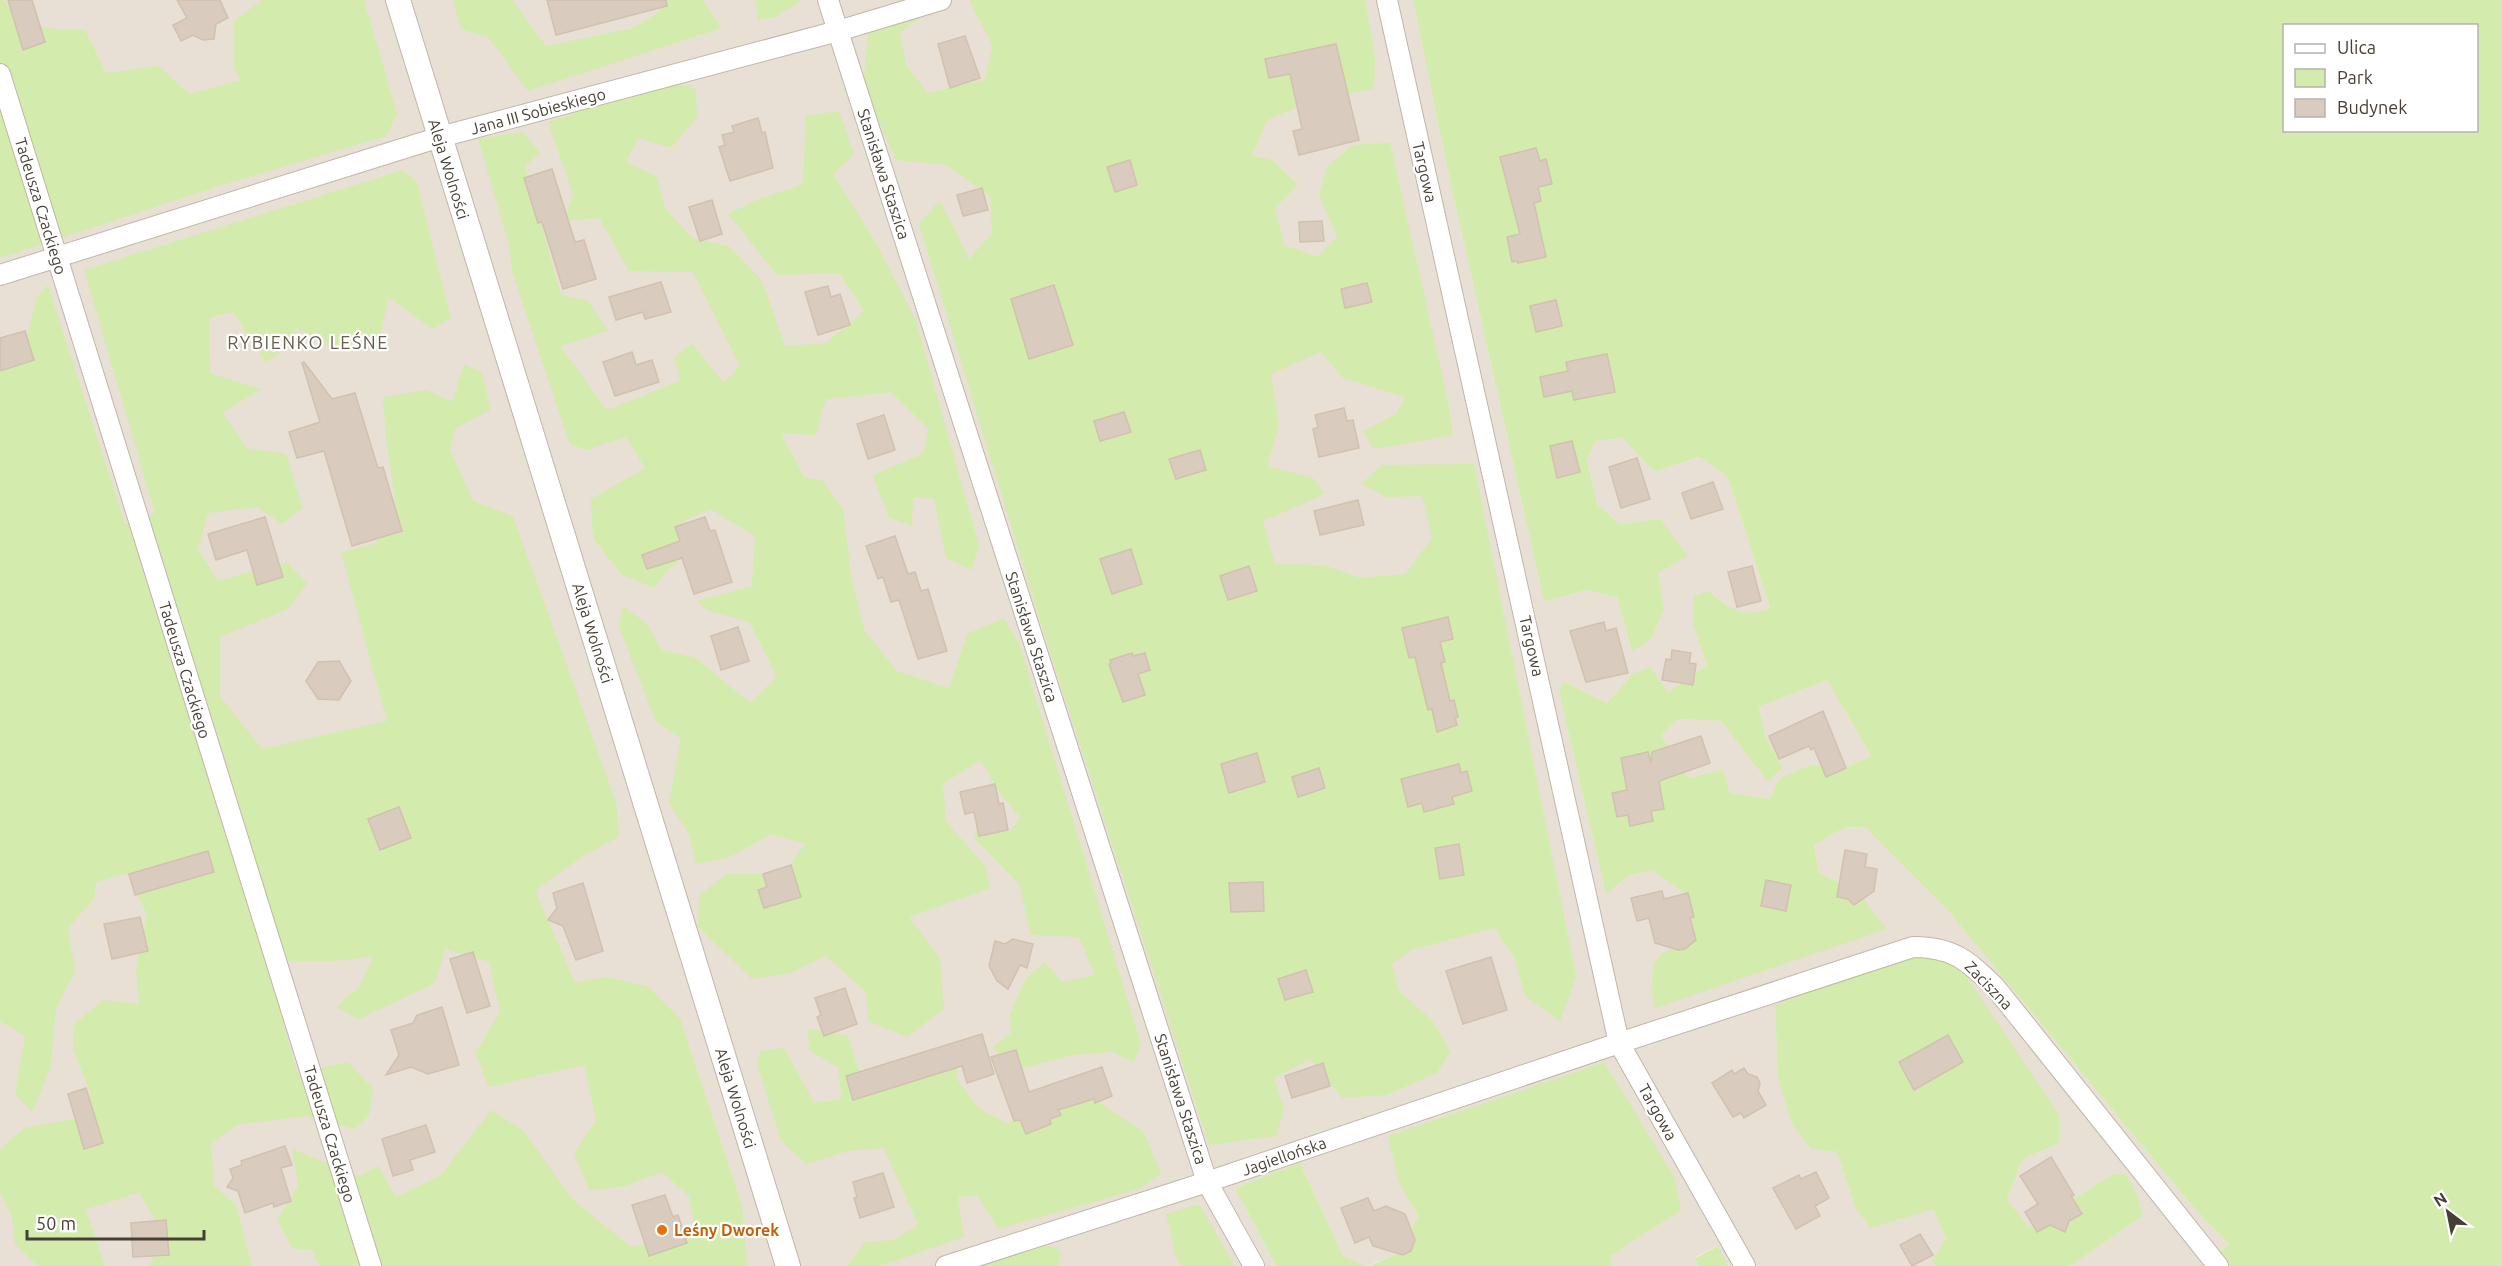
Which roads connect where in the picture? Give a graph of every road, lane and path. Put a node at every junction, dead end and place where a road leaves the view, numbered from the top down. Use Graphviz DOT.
graph roads {
  1 [pos="398,0"];
  2 [pos="828,0"];
  3 [pos="941,0"];
  4 [pos="1387,0"];
  5 [pos="838,31"];
  6 [pos="0,74"];
  7 [pos="440,137"];
  8 [pos="57,258"];
  9 [pos="0,275"];
  10 [pos="1619,1043"];
  11 [pos="1207,1182"];
  12 [pos="371,1266"];
  13 [pos="788,1266"];
  14 [pos="946,1266"];
  15 [pos="1254,1266"];
  16 [pos="1745,1266"];
  17 [pos="2218,1266"];
  1 -- 7 [label="street, Aleja Wolności"];
  2 -- 5 [label="street, Stanisława Staszica"];
  3 -- 5 [label="street, Jana III Sobieskiego"];
  4 -- 10 [label="street, Targowa"];
  5 -- 7 [label="street, Jana III Sobieskiego"];
  5 -- 11 [label="street, Stanisława Staszica"];
  6 -- 8 [label="street, Tadeusza Czackiego"];
  7 -- 8 [label="street, Jana III Sobieskiego"];
  7 -- 13 [label="street, Aleja Wolności"];
  8 -- 9 [label="street, Jana III Sobieskiego"];
  8 -- 12 [label="street, Tadeusza Czackiego"];
  10 -- 11 [label="street, Jagiellońska"];
  10 -- 16 [label="street, Targowa"];
  10 -- 17 [label="street, Zaciszna"];
  11 -- 14 [label="street, Jagiellońska"];
  11 -- 15 [label="street, Stanisława Staszica"];
}
